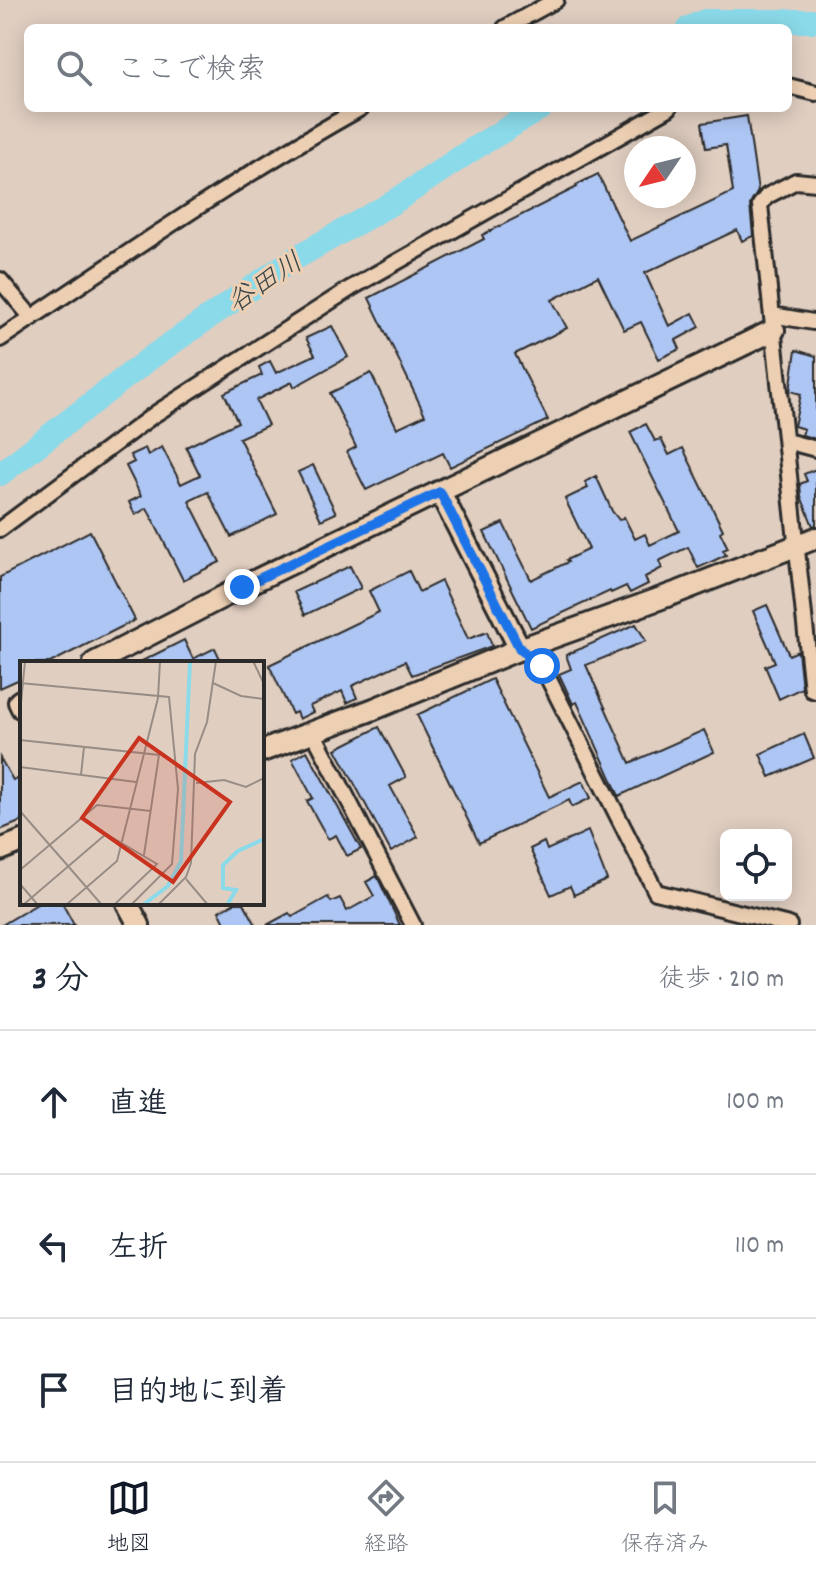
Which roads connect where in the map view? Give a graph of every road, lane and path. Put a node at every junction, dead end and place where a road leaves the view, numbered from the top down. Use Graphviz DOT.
graph roads {
  1 [pos="556,0"];
  2 [pos="512,24"];
  3 [pos="792,87"];
  4 [pos="816,93"];
  5 [pos="354,112"];
  6 [pos="662,112"];
  7 [pos="816,183"];
  8 [pos="0,280"];
  9 [pos="32,318"];
  10 [pos="813,322"];
  11 [pos="773,323"];
  12 [pos="0,339"];
  13 [pos="786,441"];
  14 [pos="816,449"];
  15 [pos="440,492"];
  16 [pos="0,529"];
  17 [pos="816,538"];
  18 [pos="795,545"];
  19 [pos="520,649"];
  20 [pos="98,661"];
  21 [pos="816,691"];
  22 [pos="313,732"];
  23 [pos="264,750"];
  24 [pos="20,842"];
  25 [pos="0,850"];
  26 [pos="128,905"];
  27 [pos="139,925"];
  28 [pos="413,925"];
  29 [pos="789,925"];
  1 -- 2 [label="street"];
  3 -- 4 [label="street"];
  5 -- 9 [label="street"];
  6 -- 16 [label="street"];
  7 -- 11 [label="street"];
  8 -- 9 [label="street"];
  9 -- 12 [label="street"];
  10 -- 11 [label="street"];
  11 -- 13 [label="street"];
  11 -- 15 [label="street"];
  13 -- 14 [label="street"];
  13 -- 18 [label="street"];
  15 -- 19 [label="street"];
  15 -- 20 [label="street"];
  17 -- 18 [label="street"];
  18 -- 19 [label="street"];
  18 -- 21 [label="street"];
  19 -- 22 [label="street"];
  19 -- 29 [label="street"];
  22 -- 23 [label="street"];
  22 -- 28 [label="street"];
  24 -- 25 [label="street"];
  26 -- 27 [label="street"];
}
